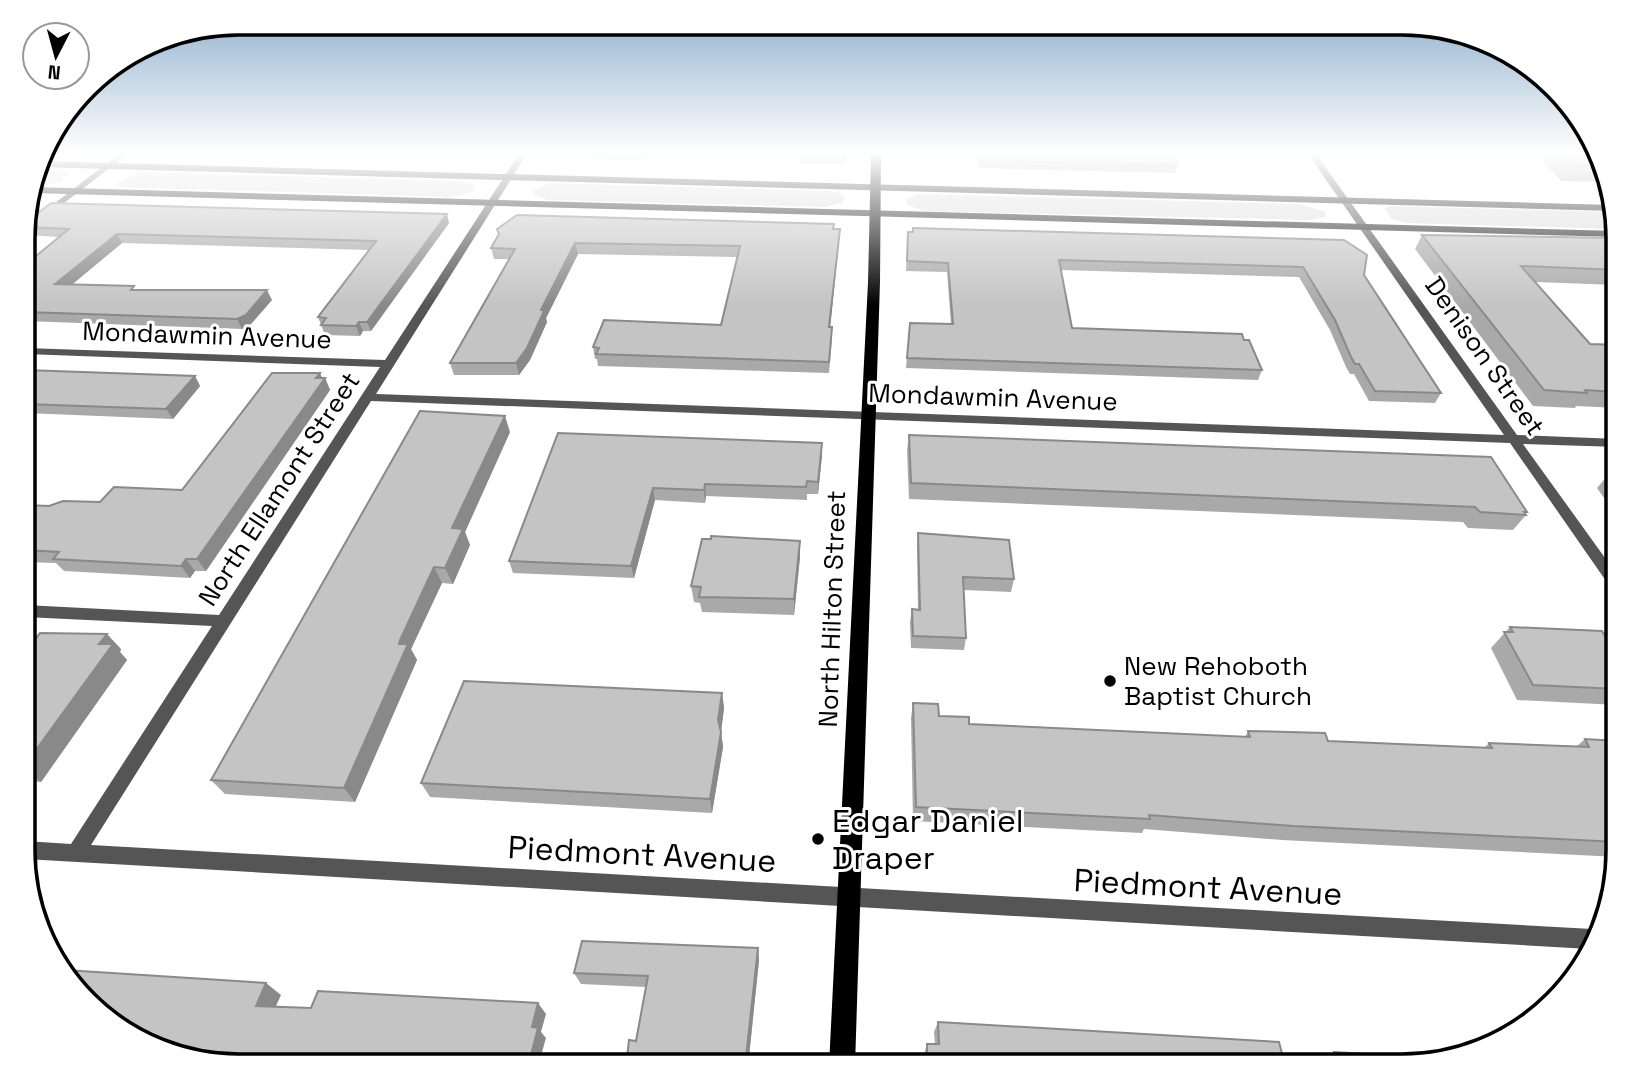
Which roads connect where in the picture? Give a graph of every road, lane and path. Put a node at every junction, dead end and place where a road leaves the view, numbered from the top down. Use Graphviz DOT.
graph roads {
  1 [pos="491,204"];
  2 [pos="57,205"];
  3 [pos="522,205"];
  4 [pos="873,205"];
  5 [pos="1349,205"];
  6 [pos="1492,205"];
  7 [pos="1603,208"];
  8 [pos="873,214"];
  9 [pos="36,221"];
  10 [pos="1364,227"];
  11 [pos="1606,234"];
  12 [pos="35,351"];
  13 [pos="388,364"];
  14 [pos="367,397"];
  15 [pos="867,415"];
  16 [pos="1513,439"];
  17 [pos="1606,443"];
  18 [pos="1606,570"];
  19 [pos="35,612"];
  20 [pos="224,621"];
  21 [pos="35,850"];
  22 [pos="76,852"];
  23 [pos="849,896"];
  24 [pos="1586,939"];
  25 [pos="842,1054"];
  1 -- 13 [label="street, North Ellamont Street"];
  2 -- 9 [label="street"];
  3 -- 8 [label="main road"];
  4 -- 8 [label="main road, North Hilton Street"];
  5 -- 10 [label="street, Denison Street"];
  6 -- 7 [label="main road"];
  8 -- 10 [label="main road"];
  8 -- 15 [label="main road, North Hilton Street"];
  10 -- 11 [label="main road"];
  10 -- 16 [label="street, Denison Street"];
  12 -- 13 [label="street, Mondawmin Avenue"];
  13 -- 14 [label="street, North Ellamont Street"];
  14 -- 15 [label="street, Mondawmin Avenue"];
  14 -- 20 [label="street, North Ellamont Street"];
  15 -- 16 [label="street, Mondawmin Avenue"];
  15 -- 23 [label="main road, North Hilton Street"];
  16 -- 17 [label="street, Mondawmin Avenue"];
  16 -- 18 [label="street, Denison Street"];
  19 -- 20 [label="street"];
  20 -- 22 [label="street, North Ellamont Street"];
  21 -- 22 [label="street, Piedmont Avenue"];
  22 -- 23 [label="street, Piedmont Avenue"];
  23 -- 24 [label="street, Piedmont Avenue"];
  23 -- 25 [label="main road, North Hilton Street"];
}
